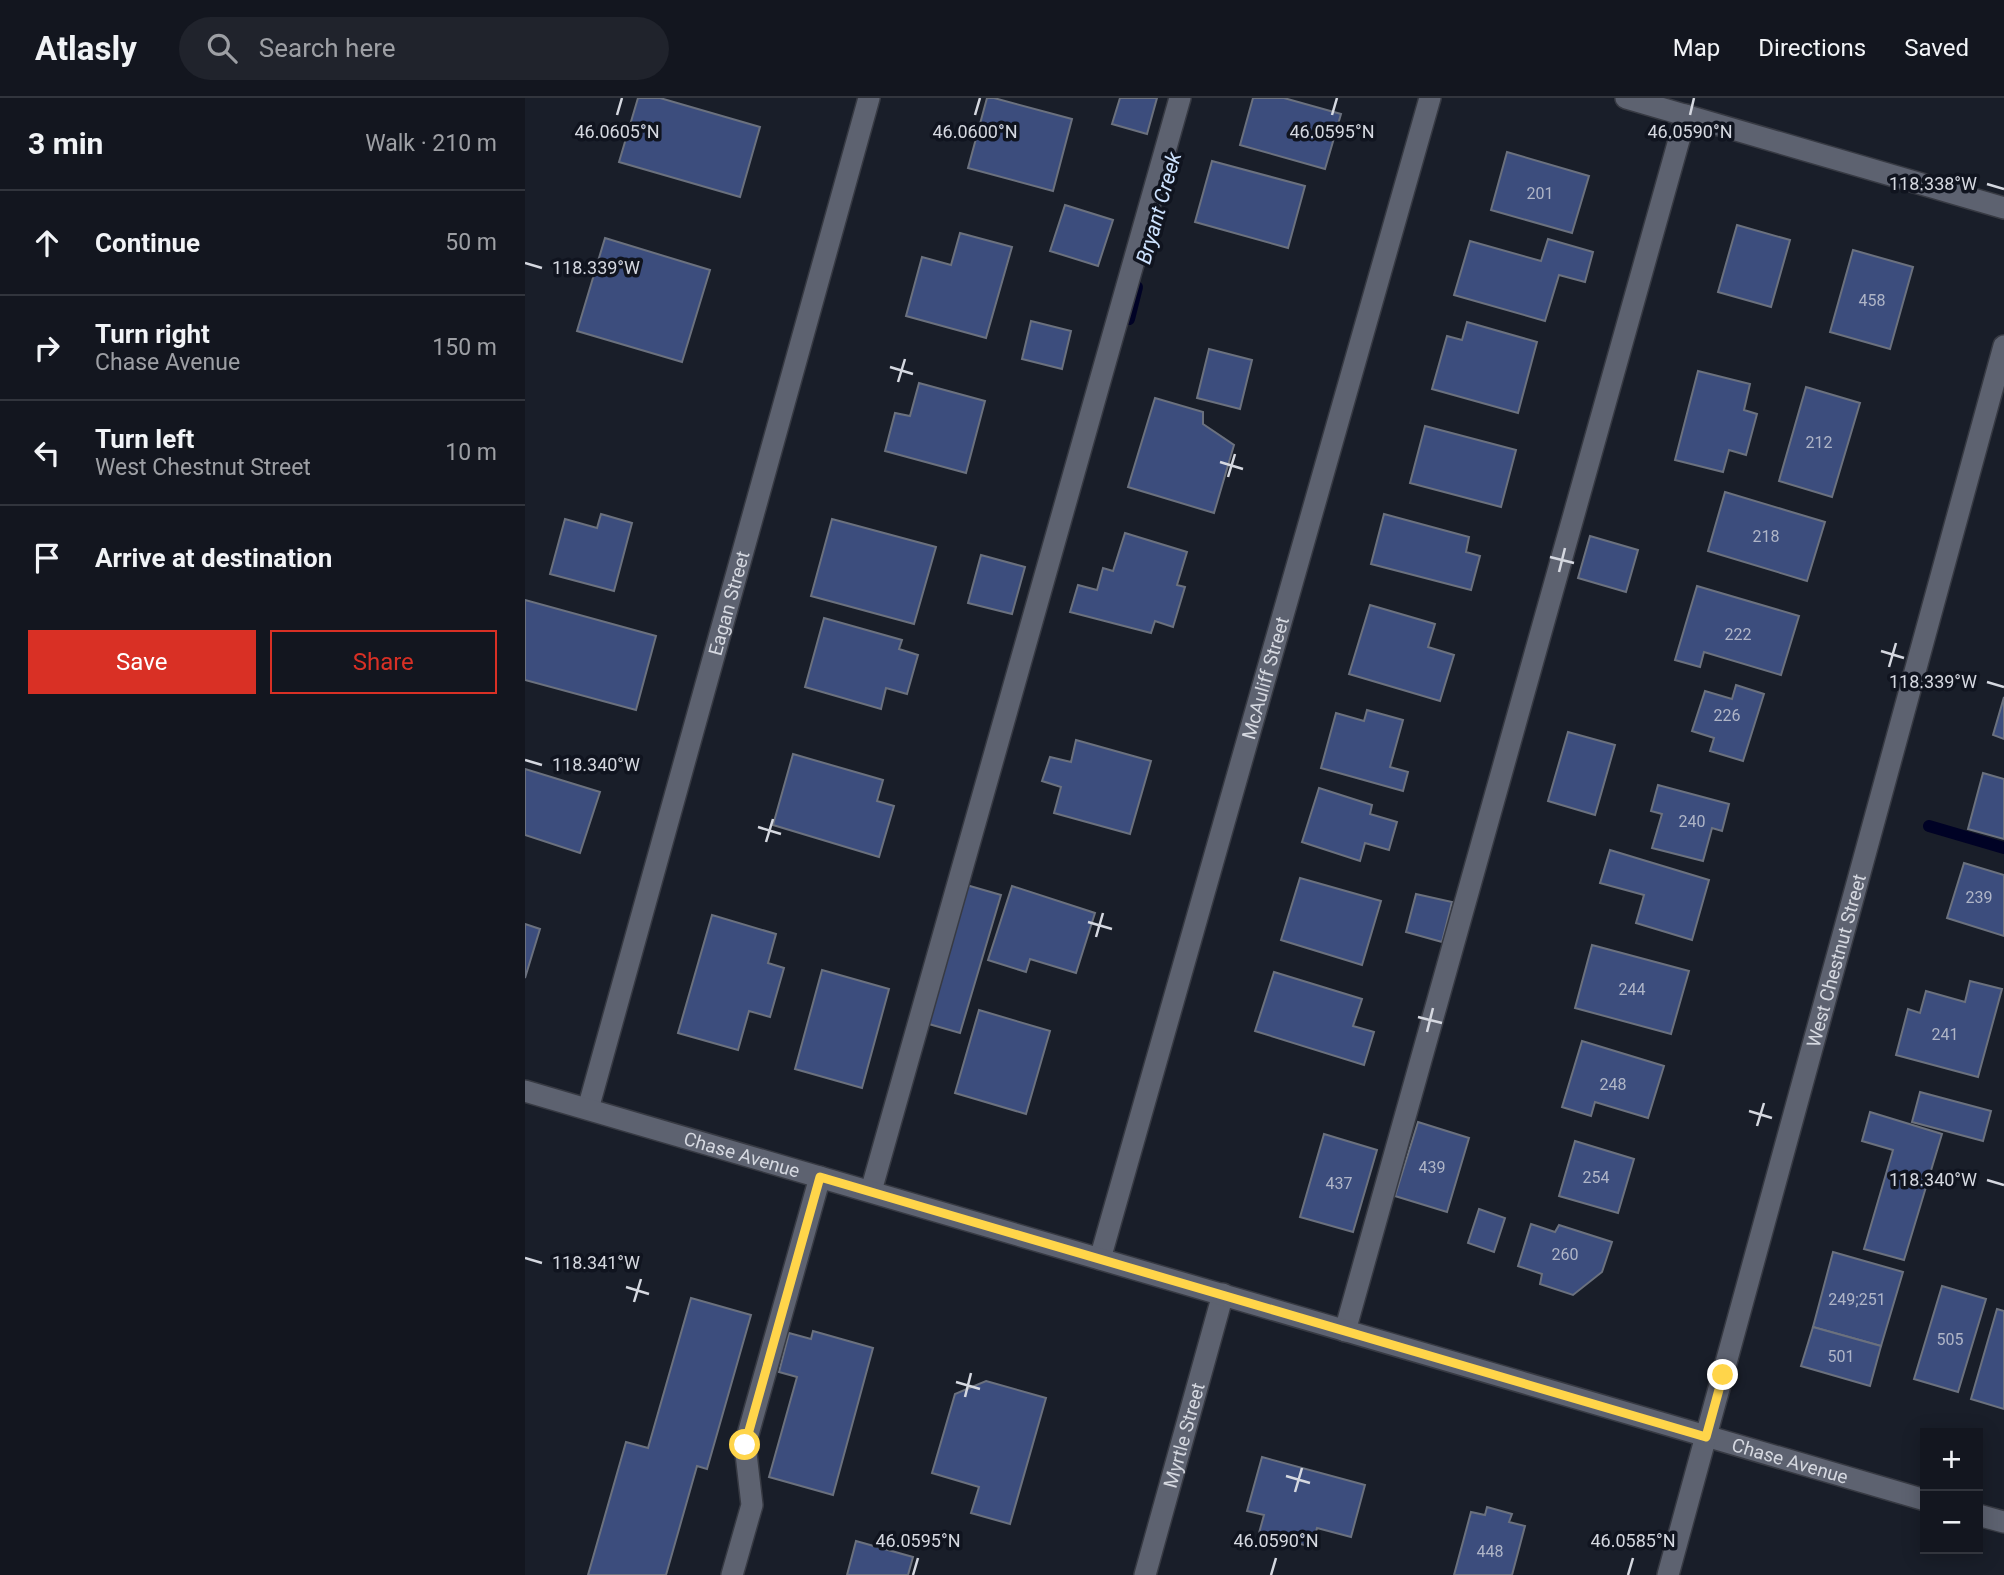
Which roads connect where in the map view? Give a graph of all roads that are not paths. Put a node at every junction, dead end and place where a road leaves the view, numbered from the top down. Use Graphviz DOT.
graph roads {
  1 [pos="869,98"];
  2 [pos="1180,98"];
  3 [pos="1430,98"];
  4 [pos="1626,98"];
  5 [pos="1686,115"];
  6 [pos="2004,208"];
  7 [pos="2004,346"];
  8 [pos="525,1091"];
  9 [pos="588,1109"];
  10 [pos="820,1177"];
  11 [pos="871,1191"];
  12 [pos="1100,1259"];
  13 [pos="1223,1294"];
  14 [pos="1345,1331"];
  15 [pos="1706,1437"];
  16 [pos="1920,1499"];
  17 [pos="1983,1516"];
  18 [pos="2004,1522"];
  19 [pos="732,1575"];
  20 [pos="1145,1575"];
  21 [pos="1668,1575"];
  1 -- 9 [label="street, Eagan Street"];
  2 -- 11 [label="street"];
  3 -- 12 [label="street, McAuliff Street"];
  4 -- 5 [label="street"];
  5 -- 6 [label="street"];
  5 -- 14 [label="street"];
  7 -- 15 [label="street, West Chestnut Street"];
  8 -- 9 [label="street, Chase Avenue"];
  9 -- 10 [label="street, Chase Avenue"];
  10 -- 11 [label="street, Chase Avenue"];
  10 -- 19 [label="street"];
  11 -- 12 [label="street, Chase Avenue"];
  12 -- 13 [label="street, Chase Avenue"];
  13 -- 14 [label="street, Chase Avenue"];
  13 -- 20 [label="street, Myrtle Street"];
  14 -- 15 [label="street, Chase Avenue"];
  15 -- 16 [label="street, Chase Avenue"];
  15 -- 21 [label="street, West Chestnut Street"];
  17 -- 18 [label="street"];
}
